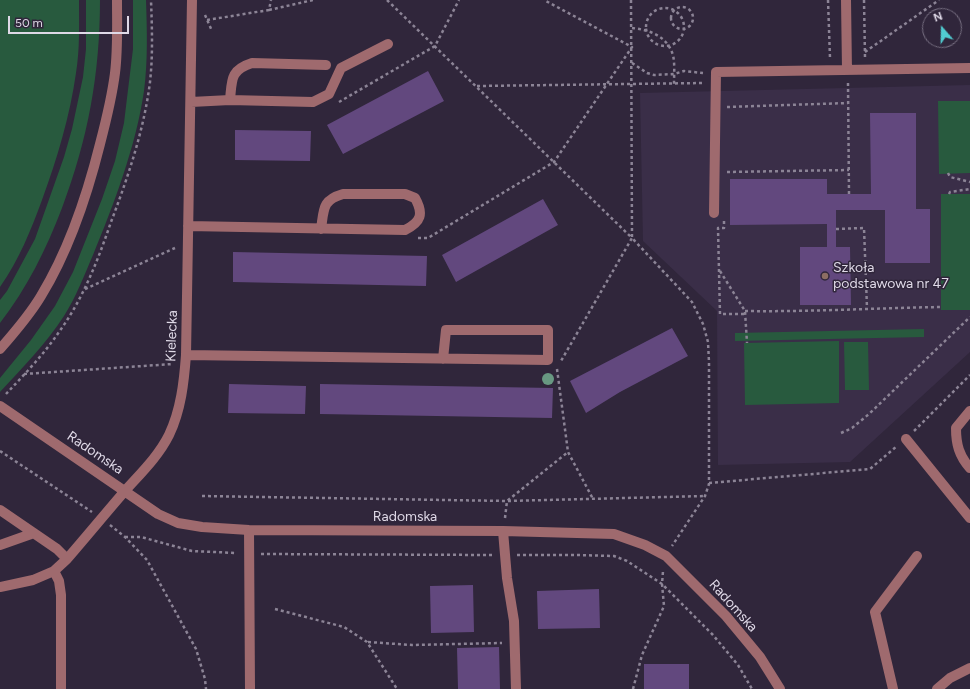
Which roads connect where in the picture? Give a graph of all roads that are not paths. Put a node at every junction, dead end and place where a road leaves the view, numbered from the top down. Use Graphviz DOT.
graph roads {
  1 [pos="117,0"];
  2 [pos="192,0"];
  3 [pos="846,0"];
  4 [pos="388,44"];
  5 [pos="326,65"];
  6 [pos="970,68"];
  7 [pos="848,75"];
  8 [pos="230,100"];
  9 [pos="191,102"];
  10 [pos="714,213"];
  11 [pos="188,226"];
  12 [pos="321,229"];
  13 [pos="0,349"];
  14 [pos="185,359"];
  15 [pos="443,359"];
  16 [pos="0,406"];
  17 [pos="970,411"];
  18 [pos="906,439"];
  19 [pos="970,468"];
  20 [pos="125,491"];
  21 [pos="0,510"];
  22 [pos="970,518"];
  23 [pos="249,530"];
  24 [pos="503,531"];
  25 [pos="34,533"];
  26 [pos="0,545"];
  27 [pos="917,556"];
  28 [pos="67,559"];
  29 [pos="54,571"];
  30 [pos="0,587"];
  31 [pos="970,668"];
  32 [pos="61,689"];
  33 [pos="250,689"];
  34 [pos="516,689"];
  35 [pos="780,689"];
  36 [pos="893,689"];
  37 [pos="937,689"];
  1 -- 13 [label="street"];
  2 -- 9 [label="street, Kielecka"];
  3 -- 7 [label="street"];
  4 -- 8 [label="street"];
  5 -- 8 [label="street"];
  6 -- 7 [label="street"];
  7 -- 10 [label="street"];
  8 -- 9 [label="street"];
  9 -- 11 [label="street, Kielecka"];
  11 -- 12 [label="street"];
  11 -- 14 [label="street, Kielecka"];
  12 -- 12 [label="street"];
  14 -- 15 [label="street"];
  14 -- 20 [label="street, Kielecka"];
  15 -- 15 [label="street"];
  16 -- 20 [label="street, Radomska"];
  17 -- 19 [label="street"];
  18 -- 22 [label="street"];
  20 -- 23 [label="street, Radomska"];
  20 -- 28 [label="street, Kielecka"];
  21 -- 25 [label="street"];
  23 -- 24 [label="street, Radomska"];
  23 -- 33 [label="street"];
  24 -- 34 [label="street"];
  24 -- 35 [label="street, Radomska"];
  25 -- 26 [label="street"];
  25 -- 28 [label="street"];
  27 -- 36 [label="street"];
  28 -- 29 [label="street, Kielecka"];
  29 -- 30 [label="street, Kielecka"];
  29 -- 32 [label="street"];
  31 -- 37 [label="street"];
}
